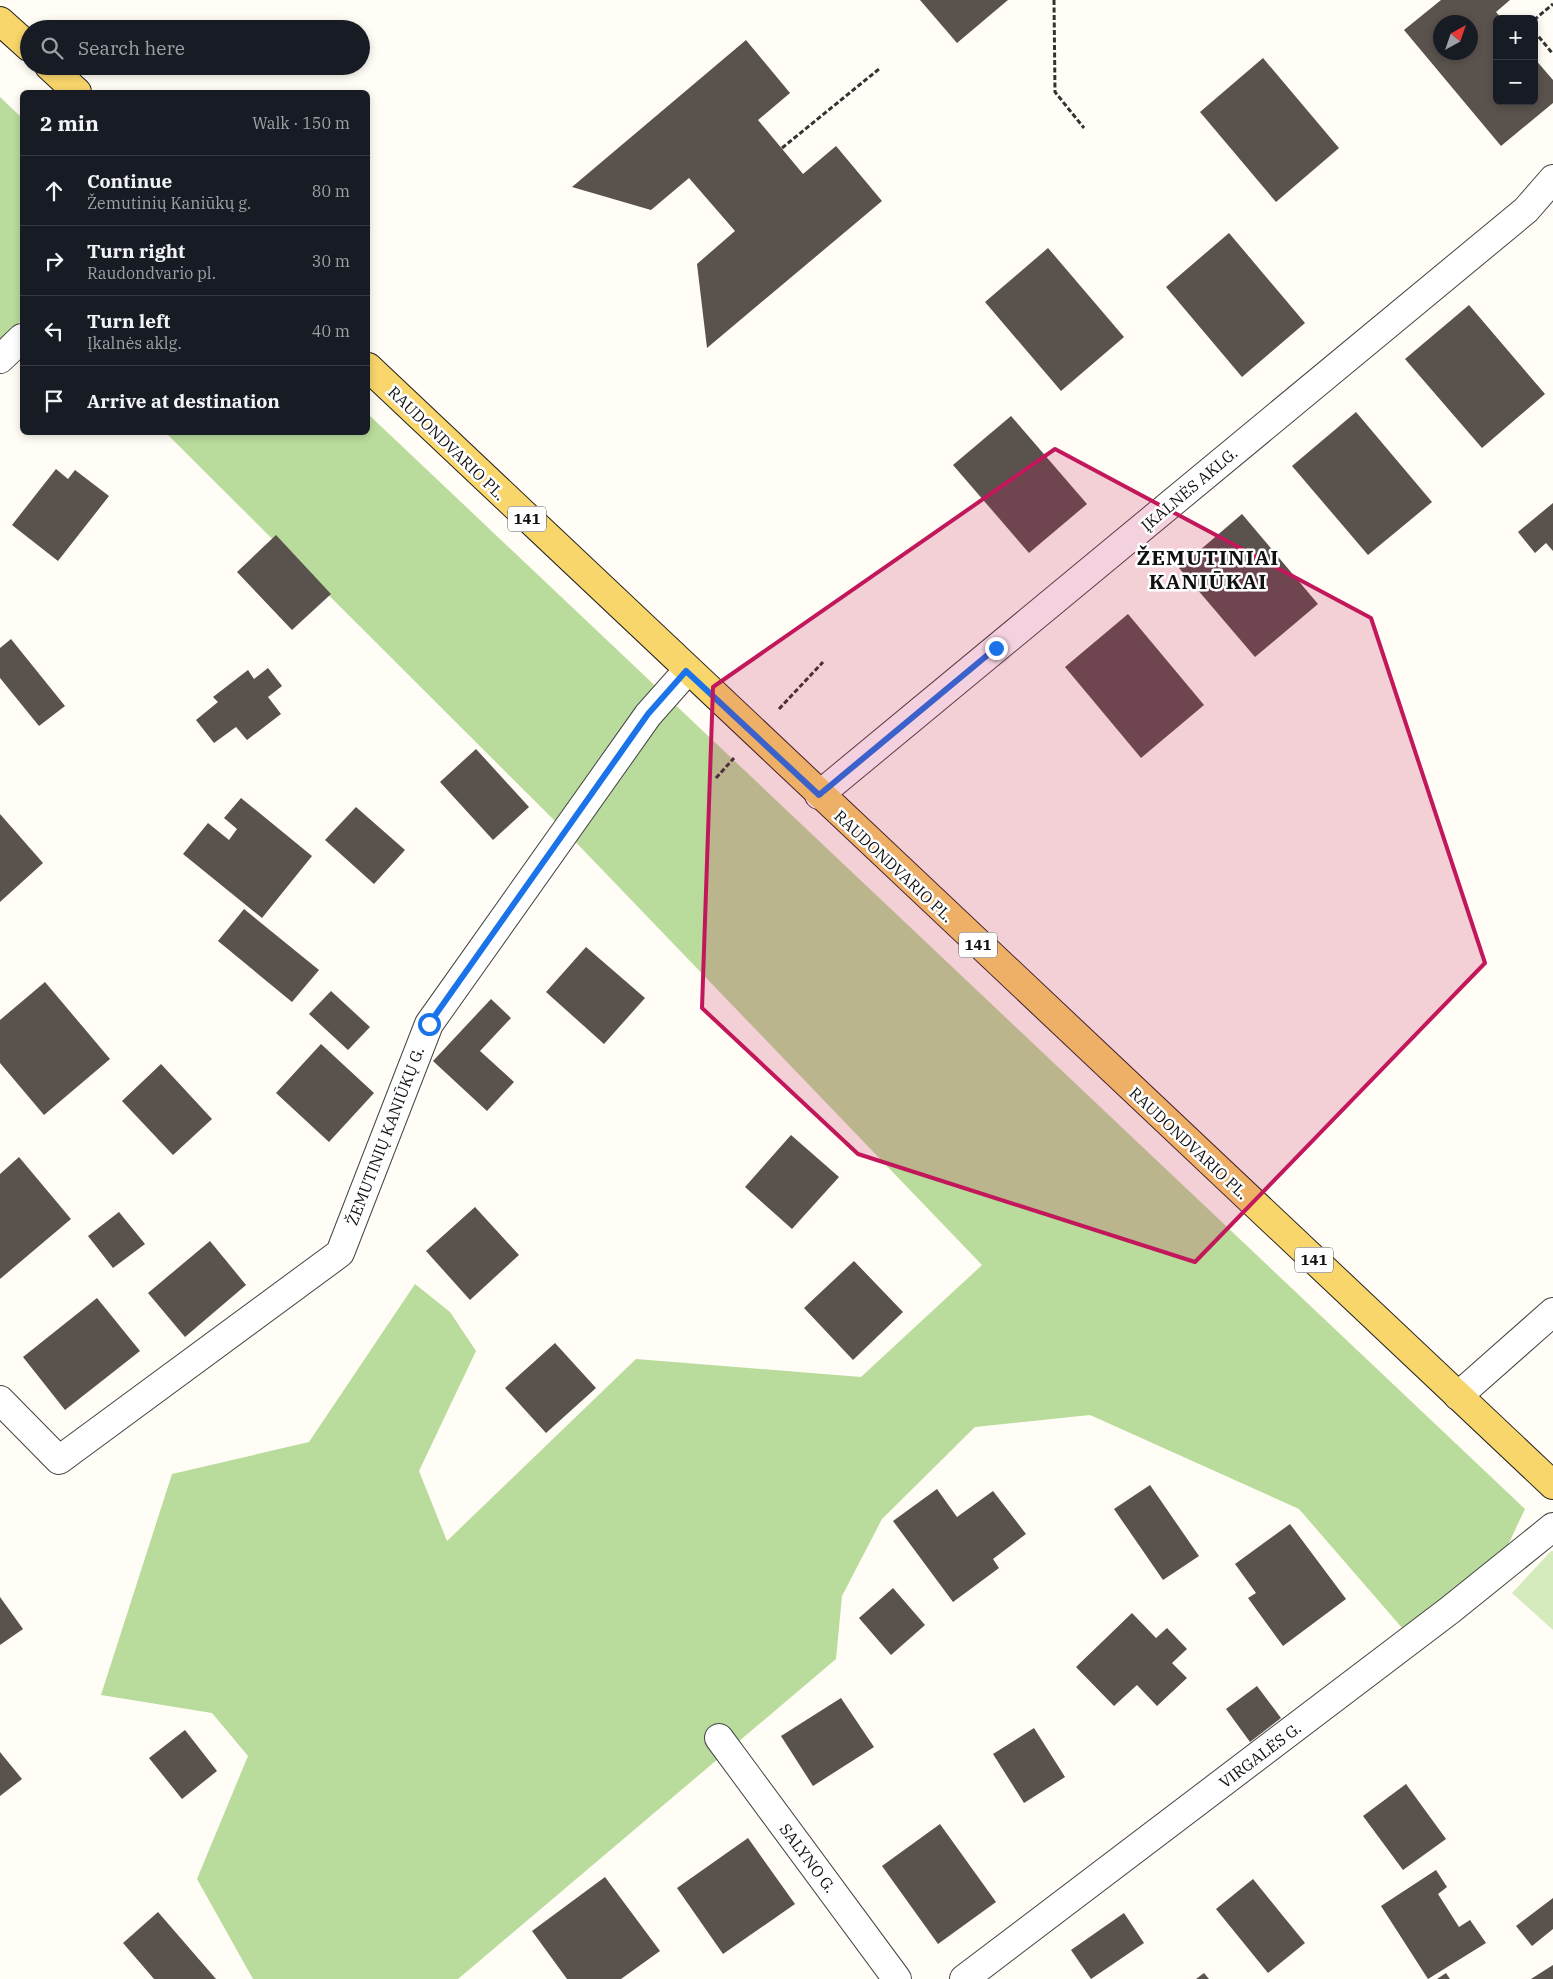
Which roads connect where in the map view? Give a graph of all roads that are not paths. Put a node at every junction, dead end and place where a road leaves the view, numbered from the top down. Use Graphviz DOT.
graph roads {
  1 [pos="0,20"];
  2 [pos="20,39"];
  3 [pos="59,75"];
  4 [pos="75,90"];
  5 [pos="1553,179"];
  6 [pos="20,340"];
  7 [pos="0,359"];
  8 [pos="370,369"];
  9 [pos="686,671"];
  10 [pos="819,795"];
  11 [pos="1553,1312"];
  12 [pos="1458,1396"];
  13 [pos="0,1400"];
  14 [pos="1553,1485"];
  15 [pos="1553,1527"];
  16 [pos="719,1738"];
  17 [pos="897,1979"];
  18 [pos="964,1979"];
  1 -- 2 [label="main road"];
  3 -- 4 [label="main road"];
  5 -- 10 [label="street, ĮKALNĖS AKLG."];
  6 -- 7 [label="street"];
  8 -- 9 [label="main road, RAUDONDVARIO PL. / 141"];
  9 -- 10 [label="main road, RAUDONDVARIO PL. / 141"];
  9 -- 13 [label="street, ŽEMUTINIŲ KANIŪKŲ G."];
  10 -- 12 [label="main road, RAUDONDVARIO PL. / 141"];
  11 -- 12 [label="street"];
  12 -- 14 [label="main road, RAUDONDVARIO PL. / 141"];
  15 -- 18 [label="street, VIRGALĖS G."];
  16 -- 17 [label="street, SALYNO G."];
}
